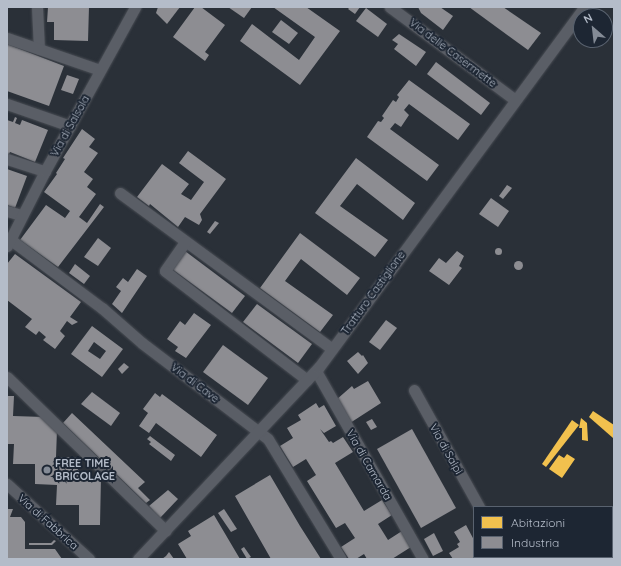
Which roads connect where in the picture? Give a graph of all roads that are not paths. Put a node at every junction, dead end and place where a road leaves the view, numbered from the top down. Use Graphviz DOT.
graph roads {
  1 [pos="37,7"];
  2 [pos="135,7"];
  3 [pos="390,7"];
  4 [pos="584,7"];
  5 [pos="7,38"];
  6 [pos="39,49"];
  7 [pos="100,70"];
  8 [pos="515,100"];
  9 [pos="7,104"];
  10 [pos="70,126"];
  11 [pos="7,159"];
  12 [pos="45,171"];
  13 [pos="120,193"];
  14 [pos="7,211"];
  15 [pos="21,215"];
  16 [pos="185,242"];
  17 [pos="9,243"];
  18 [pos="332,350"];
  19 [pos="316,370"];
  20 [pos="7,378"];
  21 [pos="307,380"];
  22 [pos="414,390"];
  23 [pos="260,433"];
  24 [pos="7,484"];
  25 [pos="12,494"];
  26 [pos="478,506"];
  27 [pos="166,531"];
  28 [pos="89,559"];
  29 [pos="138,559"];
  30 [pos="341,559"];
  31 [pos="423,559"];
  1 -- 6 [label="street"];
  2 -- 7 [label="street, Via di Salsola"];
  3 -- 8 [label="street, Via delle Casermette"];
  4 -- 8 [label="street, Tratturo Castiglione"];
  5 -- 6 [label="street"];
  6 -- 7 [label="street"];
  7 -- 10 [label="street, Via di Salsola"];
  8 -- 18 [label="street, Tratturo Castiglione"];
  9 -- 10 [label="street"];
  10 -- 12 [label="street, Via di Salsola"];
  11 -- 12 [label="street"];
  12 -- 15 [label="street, Via di Salsola"];
  13 -- 16 [label="street"];
  14 -- 15 [label="street"];
  15 -- 17 [label="street, Via di Salsola"];
  16 -- 18 [label="street"];
  16 -- 21 [label="street"];
  17 -- 23 [label="street, Via di Cave"];
  18 -- 19 [label="street, Tratturo Castiglione"];
  19 -- 21 [label="street, Tratturo Castiglione"];
  19 -- 31 [label="street, Via di Camarda"];
  20 -- 27 [label="street"];
  21 -- 23 [label="street, Tratturo Castiglione"];
  22 -- 26 [label="street, Via di Salpi"];
  23 -- 27 [label="street, Tratturo Castiglione"];
  23 -- 30 [label="street, Via di Cave"];
  24 -- 25 [label="street, Via di Fabbrica"];
  25 -- 28 [label="street, Via di Fabbrica"];
  27 -- 29 [label="street, Tratturo Castiglione"];
}
